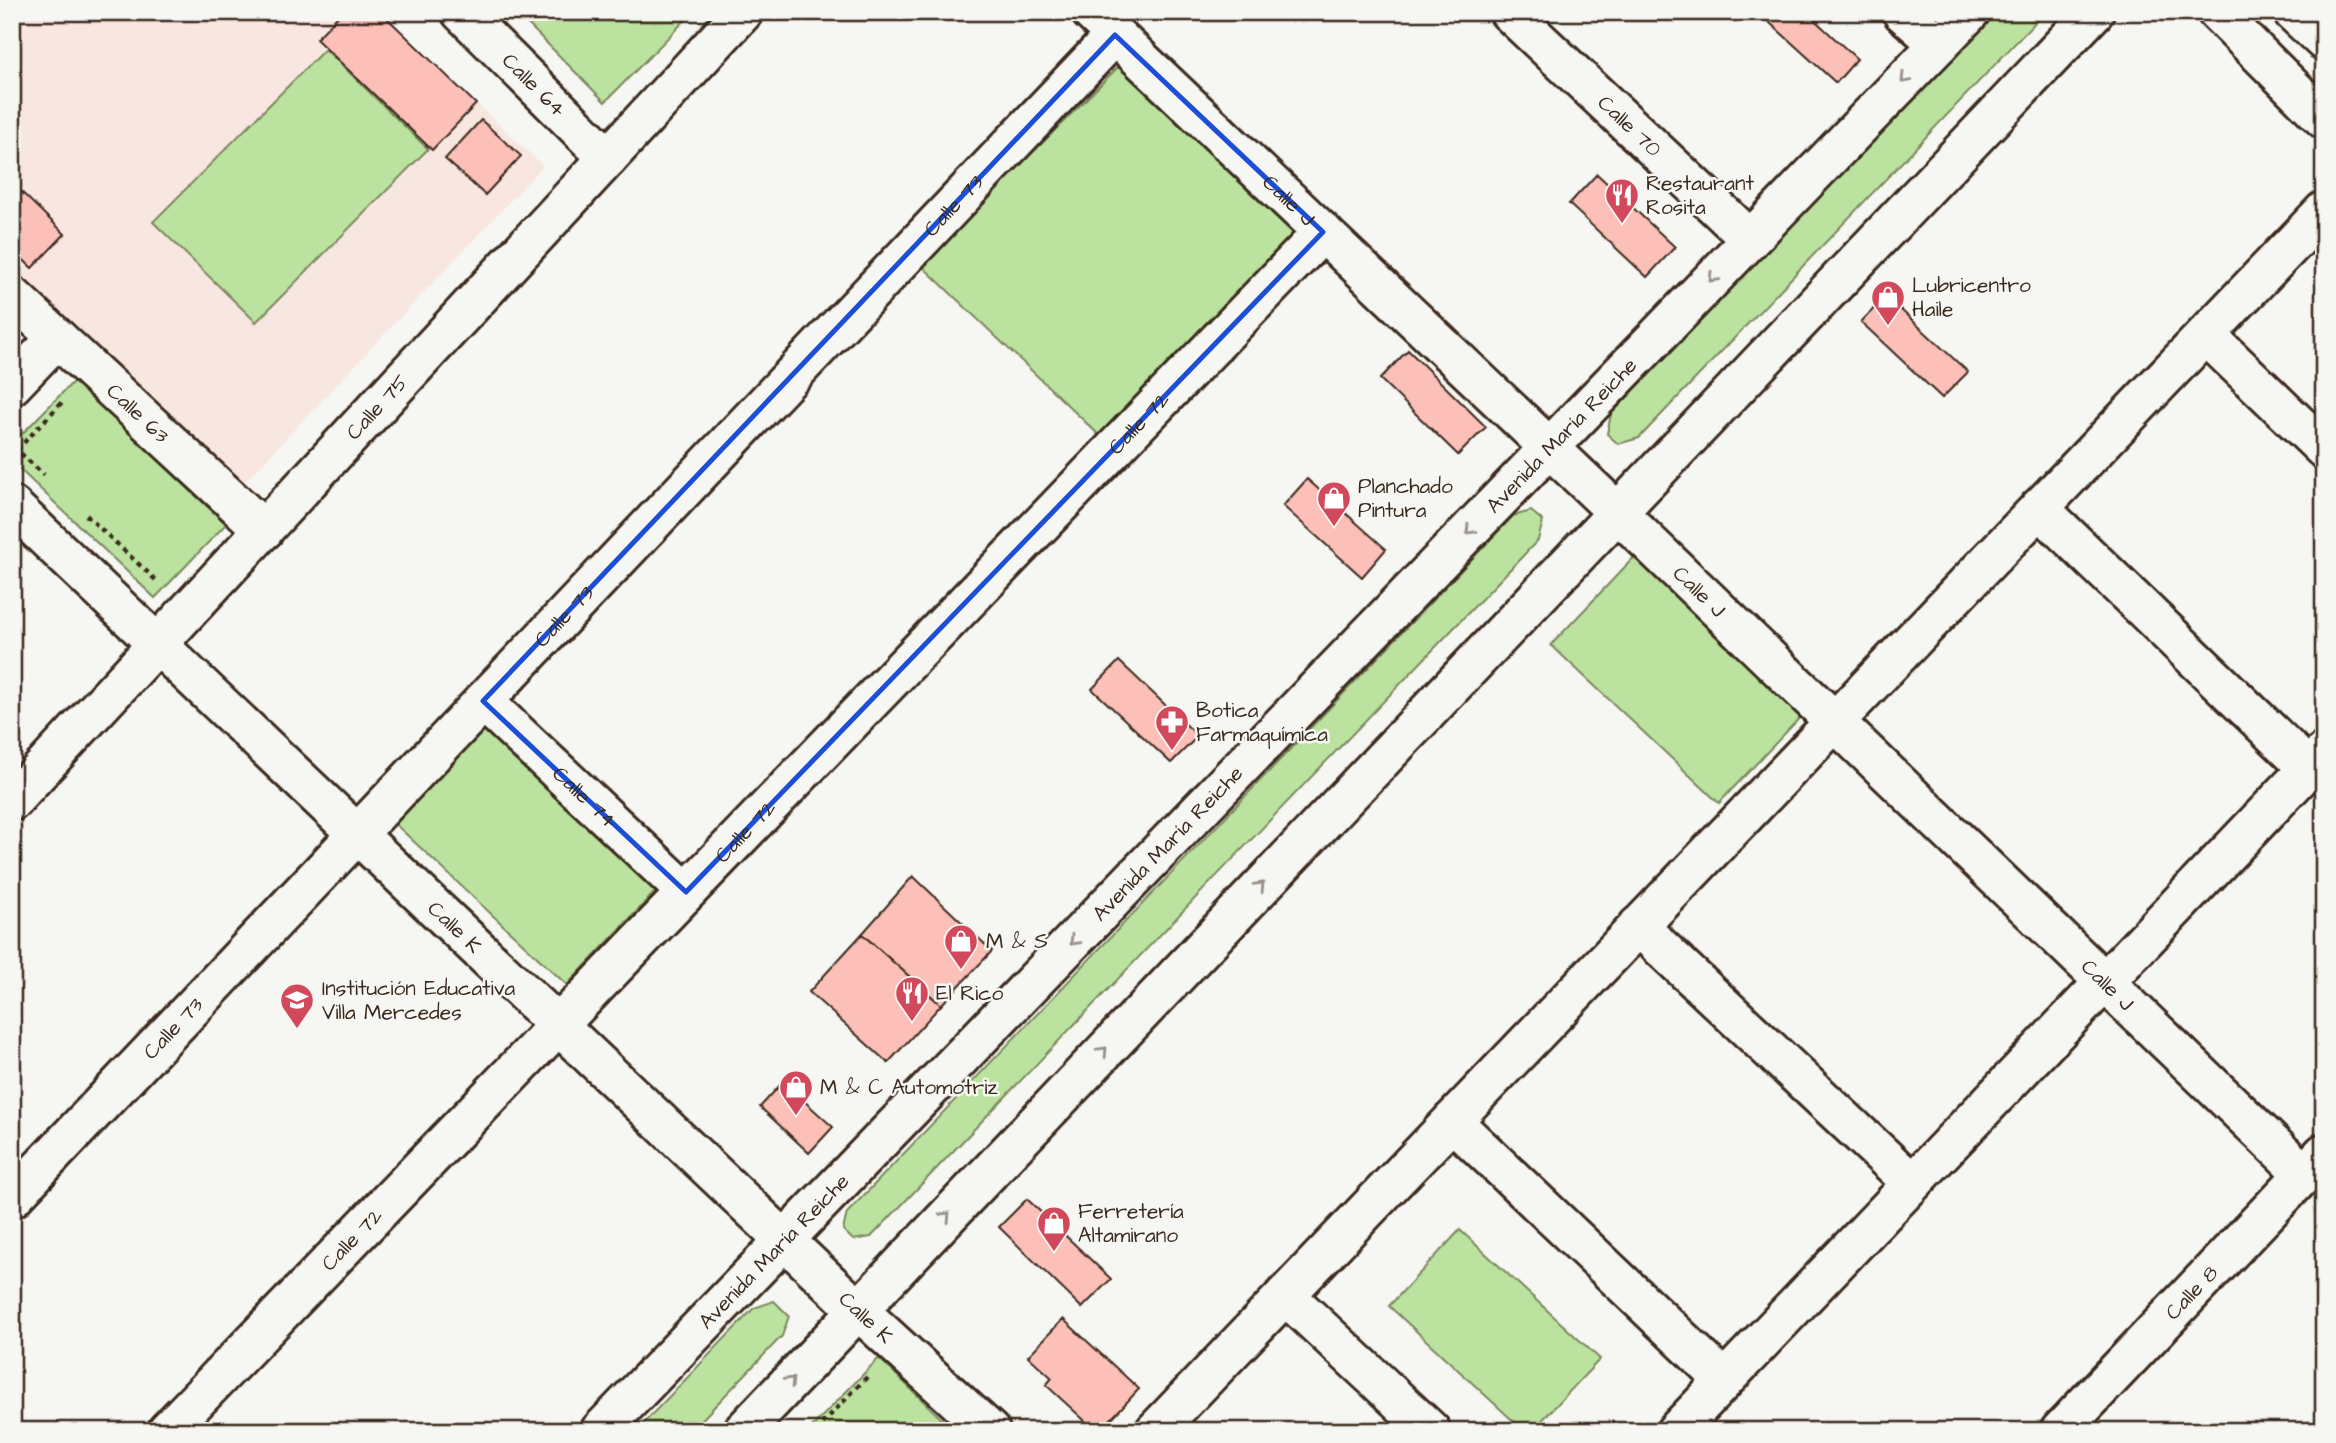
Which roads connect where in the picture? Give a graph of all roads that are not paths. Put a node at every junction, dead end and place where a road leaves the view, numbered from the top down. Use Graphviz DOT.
graph roads {
  1 [pos="461,12"];
  2 [pos="743,12"];
  3 [pos="1509,12"];
  4 [pos="1902,12"];
  5 [pos="1969,12"];
  6 [pos="2094,12"];
  7 [pos="2217,12"];
  8 [pos="2293,12"];
  9 [pos="1103,24"];
  10 [pos="2324,41"];
  11 [pos="1939,44"];
  12 [pos="2324,119"];
  13 [pos="608,158"];
  14 [pos="2324,211"];
  15 [pos="1323,232"];
  16 [pos="1750,239"];
  17 [pos="12,296"];
  18 [pos="2206,335"];
  19 [pos="57,338"];
  20 [pos="12,385"];
  21 [pos="1549,448"];
  22 [pos="2324,449"];
  23 [pos="12,506"];
  24 [pos="2039,508"];
  25 [pos="1616,511"];
  26 [pos="264,530"];
  27 [pos="157,644"];
  28 [pos="483,701"];
  29 [pos="1834,723"];
  30 [pos="2316,760"];
  31 [pos="12,801"];
  32 [pos="358,834"];
  33 [pos="687,892"];
  34 [pos="1638,926"];
  35 [pos="2103,983"];
  36 [pos="558,1025"];
  37 [pos="1452,1121"];
  38 [pos="2314,1164"];
  39 [pos="1912,1184"];
  40 [pos="12,1198"];
  41 [pos="784,1240"];
  42 [pos="1285,1295"];
  43 [pos="858,1310"];
  44 [pos="1724,1380"];
  45 [pos="167,1431"];
  46 [pos="600,1431"];
  47 [pos="743,1431"];
  48 [pos="990,1431"];
  49 [pos="1155,1431"];
  50 [pos="1431,1431"];
  51 [pos="1676,1431"];
  52 [pos="2060,1431"];
  1 -- 13 [label="street, Calle 64"];
  2 -- 13 [label="street, Calle 75"];
  3 -- 16 [label="street, Calle 70"];
  4 -- 11 [label="street"];
  5 -- 11 [label="street, Avenida María Reiche"];
  6 -- 25 [label="street"];
  7 -- 12 [label="street"];
  8 -- 10 [label="street"];
  9 -- 15 [label="street, Calle J"];
  9 -- 28 [label="street, Calle 73"];
  11 -- 16 [label="street, Avenida María Reiche, one-way"];
  13 -- 26 [label="street, Calle 75"];
  14 -- 18 [label="street"];
  15 -- 21 [label="street, Calle J"];
  15 -- 33 [label="street, Calle 72"];
  16 -- 21 [label="street, Avenida María Reiche, one-way"];
  17 -- 19 [label="street, Calle 63"];
  18 -- 22 [label="street"];
  18 -- 24 [label="street"];
  19 -- 20 [label="street"];
  19 -- 26 [label="street, Calle 63"];
  21 -- 25 [label="street, Calle J"];
  21 -- 41 [label="street, Avenida María Reiche, one-way"];
  23 -- 27 [label="street, Calle K"];
  24 -- 29 [label="street"];
  24 -- 30 [label="street"];
  25 -- 29 [label="street, Calle J"];
  43 -- 25 [label="street, one-way"];
  26 -- 27 [label="street, Calle 75"];
  27 -- 31 [label="street, Calle 75"];
  27 -- 32 [label="street, Calle K"];
  28 -- 32 [label="street, Calle 73"];
  28 -- 33 [label="street, Calle 74"];
  29 -- 34 [label="street"];
  29 -- 35 [label="street, Calle J"];
  30 -- 35 [label="street"];
  32 -- 36 [label="street, Calle K"];
  32 -- 40 [label="street, Calle 73"];
  33 -- 36 [label="street, Calle 72"];
  34 -- 37 [label="street"];
  34 -- 39 [label="street"];
  35 -- 38 [label="street, Calle J"];
  35 -- 39 [label="street"];
  36 -- 41 [label="street, Calle K"];
  36 -- 45 [label="street, Calle 72"];
  37 -- 42 [label="street"];
  37 -- 44 [label="street"];
  38 -- 52 [label="street, Calle 8"];
  39 -- 44 [label="street"];
  41 -- 43 [label="street, Calle K"];
  41 -- 46 [label="street, Avenida María Reiche"];
  42 -- 49 [label="street"];
  42 -- 50 [label="street"];
  47 -- 43 [label="street, one-way"];
  43 -- 48 [label="street, Calle K"];
  44 -- 51 [label="street"];
}
